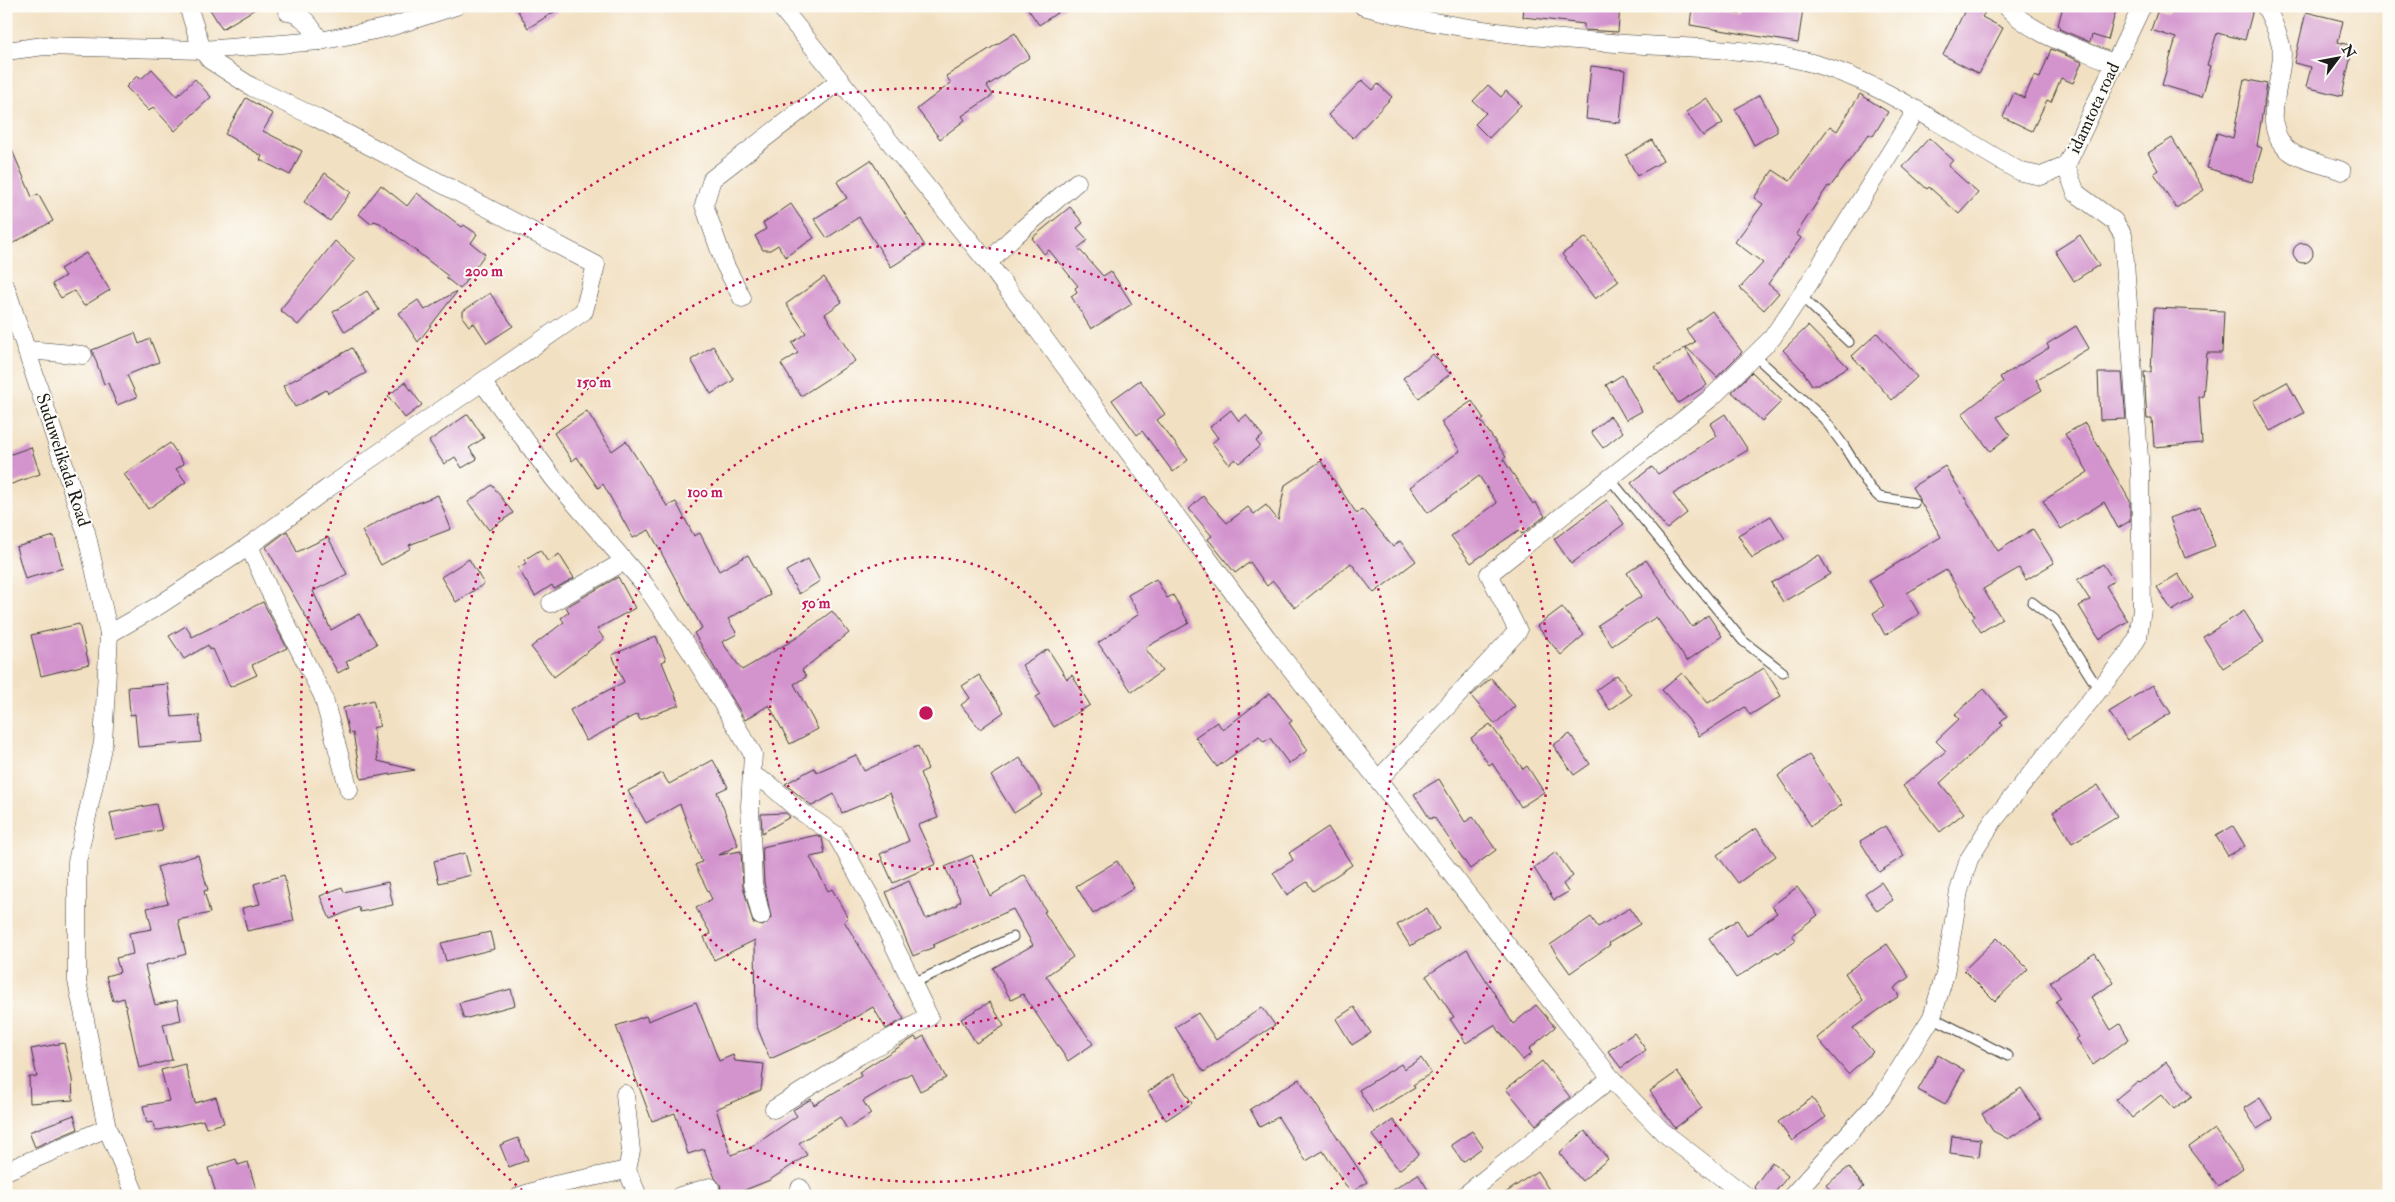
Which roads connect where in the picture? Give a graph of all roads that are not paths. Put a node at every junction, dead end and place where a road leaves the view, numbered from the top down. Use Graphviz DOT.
graph roads {
  1 [pos="188,6"];
  2 [pos="456,6"];
  3 [pos="780,6"];
  4 [pos="1363,6"];
  5 [pos="2006,6"];
  6 [pos="2142,6"];
  7 [pos="2265,6"];
  8 [pos="288,12"];
  9 [pos="320,41"];
  10 [pos="202,50"];
  11 [pos="6,51"];
  12 [pos="2114,64"];
  13 [pos="840,80"];
  14 [pos="1916,111"];
  15 [pos="2066,166"];
  16 [pos="2342,171"];
  17 [pos="1076,182"];
  18 [pos="988,263"];
  19 [pos="6,288"];
  20 [pos="1801,296"];
  21 [pos="742,298"];
  22 [pos="1849,342"];
  23 [pos="28,350"];
  24 [pos="83,355"];
  25 [pos="1754,356"];
  26 [pos="482,382"];
  27 [pos="1610,479"];
  28 [pos="1914,504"];
  29 [pos="249,546"];
  30 [pos="623,562"];
  31 [pos="2032,602"];
  32 [pos="551,603"];
  33 [pos="109,634"];
  34 [pos="1783,672"];
  35 [pos="2099,690"];
  36 [pos="752,775"];
  37 [pos="1378,780"];
  38 [pos="348,790"];
  39 [pos="761,916"];
  40 [pos="1013,938"];
  41 [pos="913,983"];
  42 [pos="1932,1017"];
  43 [pos="2008,1056"];
  44 [pos="1611,1078"];
  45 [pos="625,1094"];
  46 [pos="774,1109"];
  47 [pos="107,1128"];
  48 [pos="627,1170"];
  49 [pos="6,1171"];
  50 [pos="710,1187"];
  51 [pos="136,1196"];
  52 [pos="520,1196"];
  53 [pos="638,1196"];
  54 [pos="680,1196"];
  55 [pos="1464,1196"];
  56 [pos="1746,1196"];
  57 [pos="1792,1196"];
  1 -- 10 [label="street"];
  2 -- 9 [label="street"];
  3 -- 13 [label="street"];
  4 -- 14 [label="street"];
  5 -- 12 [label="street"];
  6 -- 12 [label="street, idamtota road"];
  7 -- 16 [label="street"];
  8 -- 9 [label="street"];
  9 -- 10 [label="street"];
  10 -- 11 [label="street"];
  10 -- 26 [label="street"];
  12 -- 15 [label="street, idamtota road"];
  13 -- 18 [label="street"];
  13 -- 21 [label="street"];
  14 -- 15 [label="street"];
  14 -- 20 [label="street"];
  15 -- 35 [label="street, idamtota road"];
  17 -- 18 [label="street"];
  18 -- 37 [label="street"];
  19 -- 23 [label="street, Suduwelikada Road"];
  20 -- 22 [label="lane"];
  20 -- 25 [label="street"];
  23 -- 24 [label="street"];
  23 -- 33 [label="street, Suduwelikada Road"];
  25 -- 27 [label="street"];
  25 -- 28 [label="lane"];
  26 -- 29 [label="street"];
  26 -- 30 [label="street"];
  27 -- 34 [label="lane"];
  27 -- 37 [label="street"];
  29 -- 33 [label="street"];
  29 -- 38 [label="street"];
  30 -- 32 [label="street"];
  30 -- 36 [label="street"];
  31 -- 35 [label="lane"];
  33 -- 47 [label="street, Suduwelikada Road"];
  35 -- 42 [label="street, idamtota road"];
  36 -- 39 [label="street"];
  36 -- 41 [label="street"];
  37 -- 44 [label="street"];
  40 -- 41 [label="lane"];
  41 -- 46 [label="street"];
  42 -- 43 [label="lane"];
  42 -- 57 [label="street, idamtota road"];
  44 -- 55 [label="street"];
  44 -- 56 [label="street"];
  45 -- 48 [label="street"];
  47 -- 49 [label="street"];
  47 -- 51 [label="street, Suduwelikada Road"];
  48 -- 52 [label="street"];
  48 -- 53 [label="street"];
  50 -- 54 [label="street"];
}
